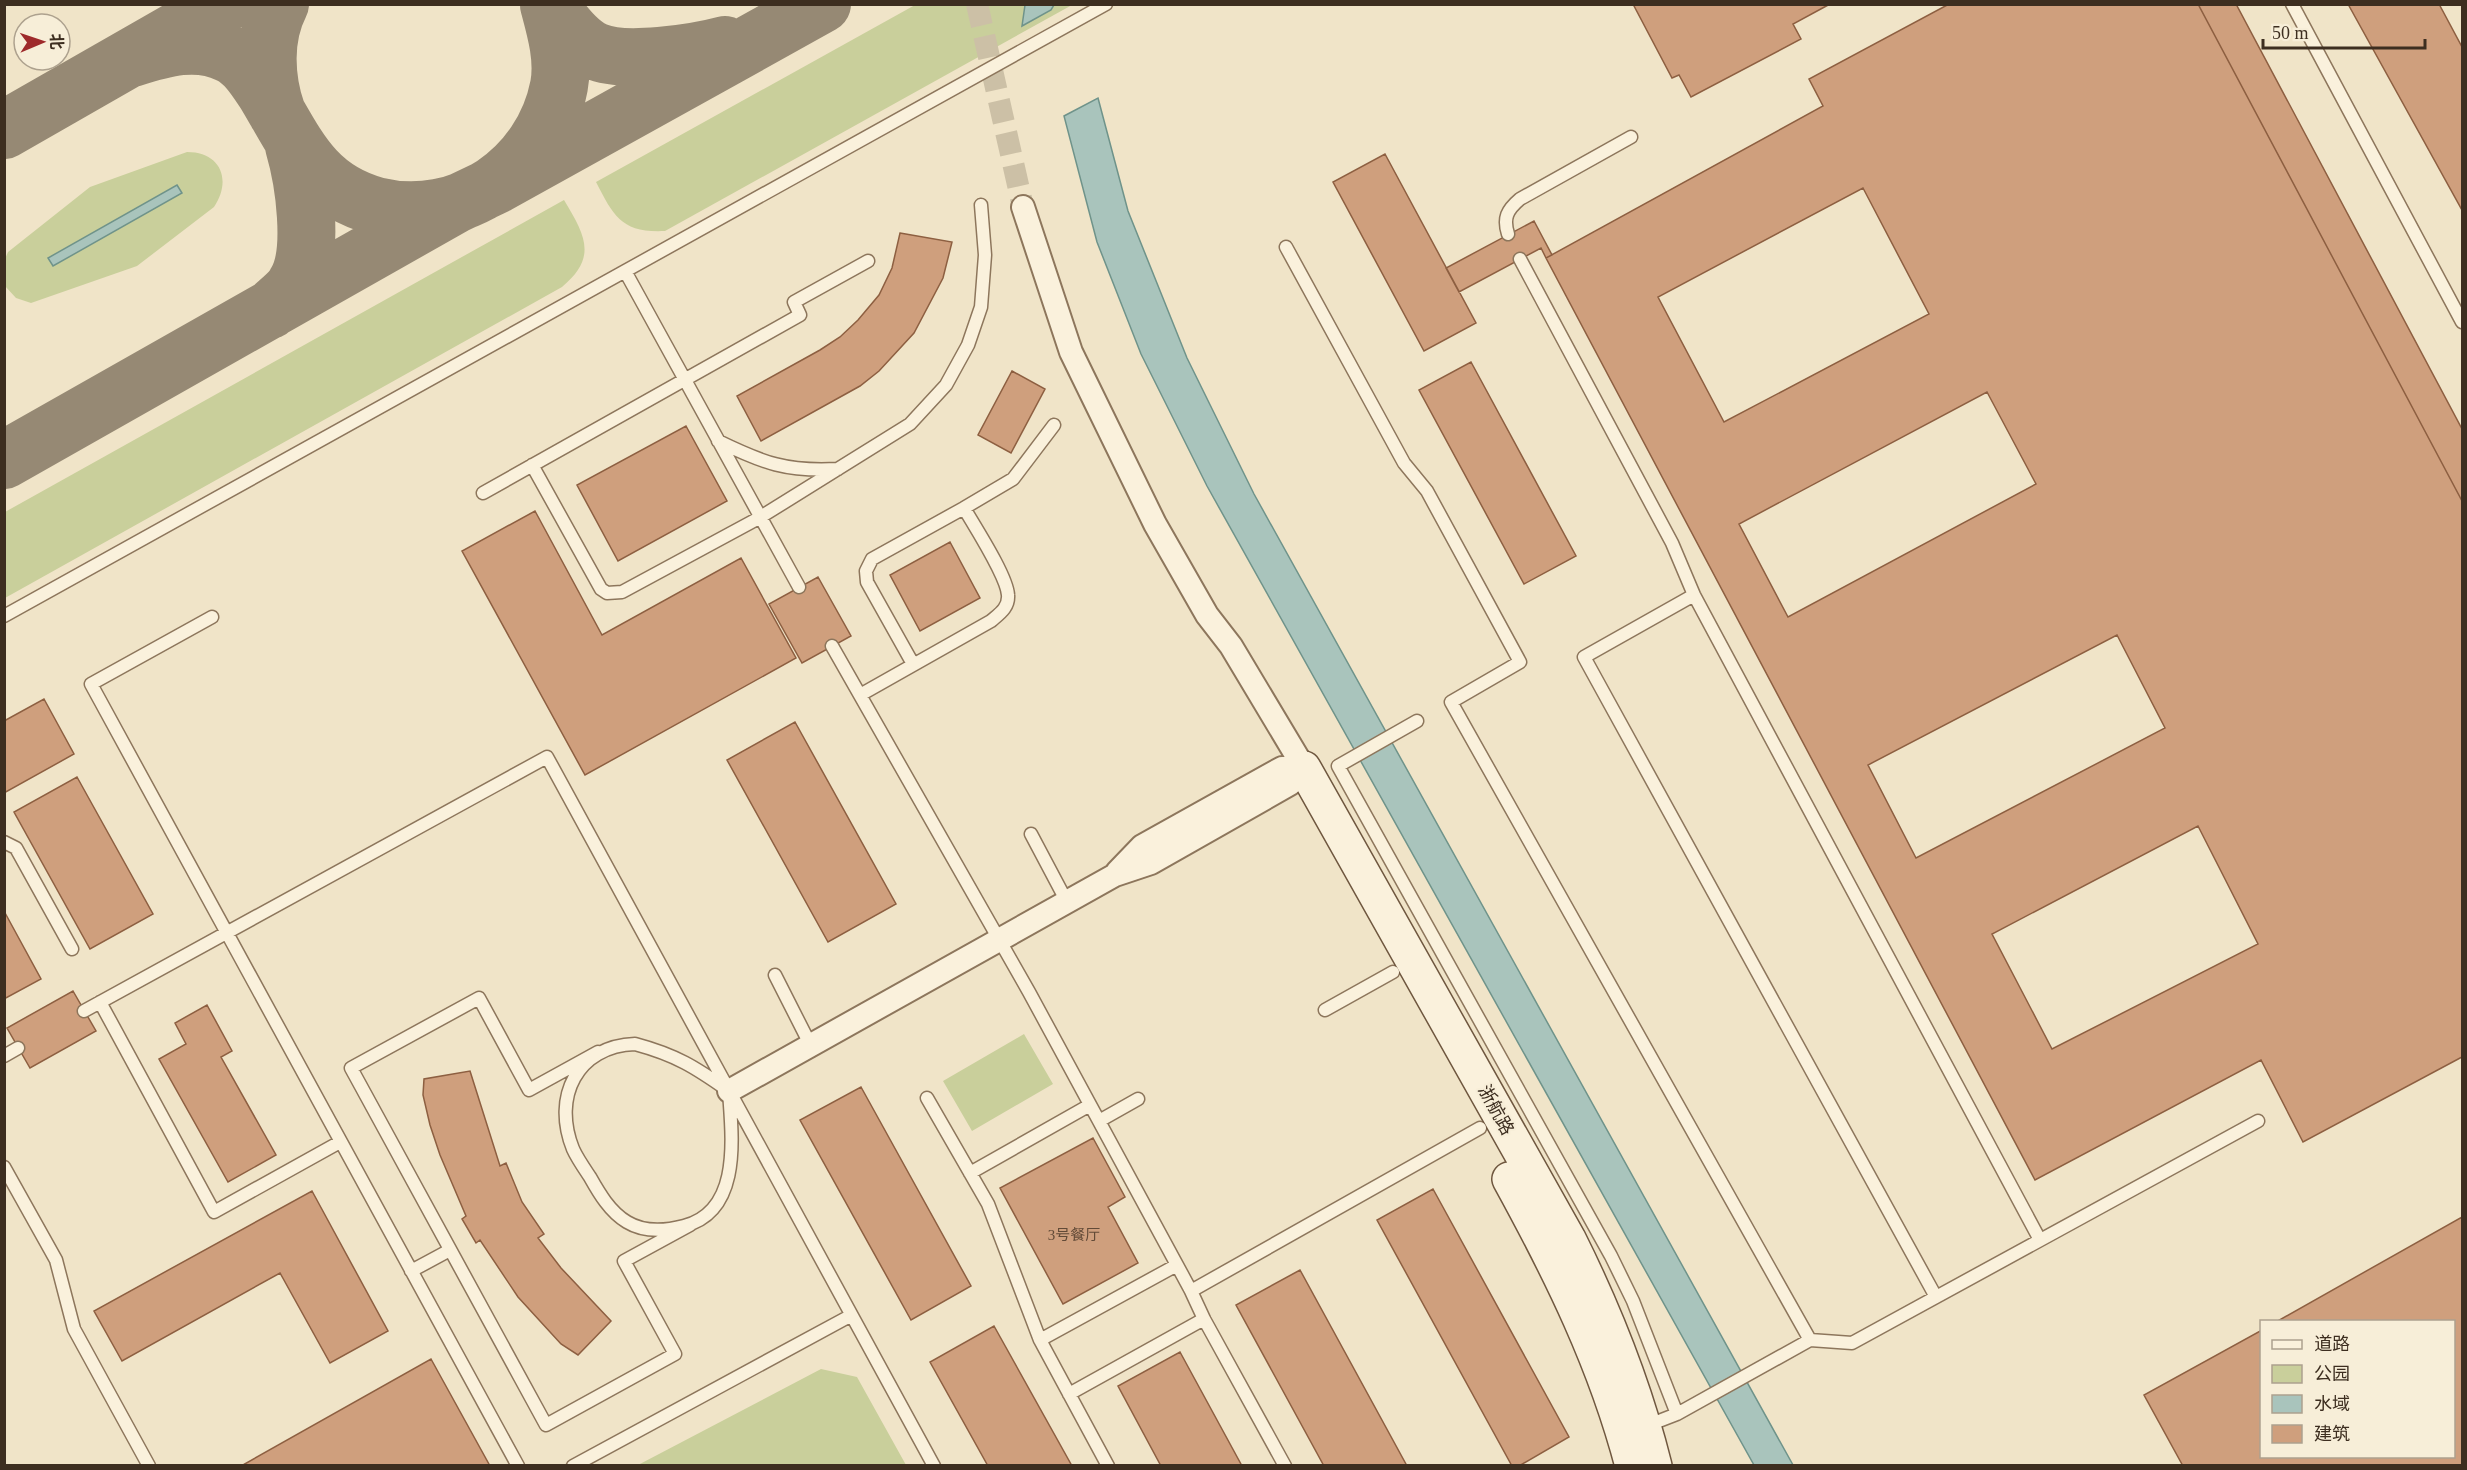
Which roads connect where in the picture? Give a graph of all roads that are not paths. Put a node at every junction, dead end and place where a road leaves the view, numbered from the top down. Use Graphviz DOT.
graph roads {
  1 [pos="1106,4"];
  2 [pos="2292,4"];
  3 [pos="1631,137"];
  4 [pos="981,205"];
  5 [pos="1023,207"];
  6 [pos="1508,234"];
  7 [pos="1286,247"];
  8 [pos="1520,259"];
  9 [pos="868,261"];
  10 [pos="625,271"];
  11 [pos="2462,321"];
  12 [pos="685,381"];
  13 [pos="1054,425"];
  14 [pos="717,441"];
  15 [pos="532,465"];
  16 [pos="840,469"];
  17 [pos="483,493"];
  18 [pos="964,508"];
  19 [pos="759,518"];
  20 [pos="799,587"];
  21 [pos="1694,595"];
  22 [pos="4,616"];
  23 [pos="212,617"];
  24 [pos="832,646"];
  25 [pos="913,664"];
  26 [pos="860,695"];
  27 [pos="1417,721"];
  28 [pos="1292,774"];
  29 [pos="1030,834"];
  30 [pos="4,842"];
  31 [pos="1067,902"];
  32 [pos="226,933"];
  33 [pos="1000,941"];
  34 [pos="72,949"];
  35 [pos="1393,972"];
  36 [pos="775,975"];
  37 [pos="100,1002"];
  38 [pos="1325,1010"];
  39 [pos="84,1011"];
  40 [pos="811,1046"];
  41 [pos="18,1048"];
  42 [pos="598,1052"];
  43 [pos="4,1056"];
  44 [pos="729,1091"];
  45 [pos="927,1098"];
  46 [pos="1138,1099"];
  47 [pos="1090,1105"];
  48 [pos="1099,1121"];
  49 [pos="2258,1121"];
  50 [pos="1480,1128"];
  51 [pos="340,1142"];
  52 [pos="4,1167"];
  53 [pos="970,1173"];
  54 [pos="690,1225"];
  55 [pos="2040,1240"];
  56 [pos="450,1250"];
  57 [pos="1177,1265"];
  58 [pos="411,1271"];
  59 [pos="1191,1291"];
  60 [pos="1936,1297"];
  61 [pos="850,1316"];
  62 [pos="1204,1319"];
  63 [pos="1040,1340"];
  64 [pos="1810,1340"];
  65 [pos="1070,1394"];
  66 [pos="1677,1414"];
  67 [pos="1634,1430"];
  68 [pos="149,1466"];
  69 [pos="518,1466"];
  70 [pos="573,1466"];
  71 [pos="933,1466"];
  72 [pos="1108,1466"];
  73 [pos="1285,1466"];
  74 [pos="1632,1466"];
  75 [pos="1655,1466"];
  1 -- 10 [label="lane"];
  2 -- 11 [label="lane"];
  3 -- 6 [label="lane"];
  4 -- 16 [label="lane"];
  5 -- 28 [label="street"];
  7 -- 64 [label="lane"];
  8 -- 21 [label="lane"];
  9 -- 12 [label="lane"];
  10 -- 12 [label="lane"];
  10 -- 22 [label="lane"];
  12 -- 14 [label="lane"];
  12 -- 15 [label="lane"];
  13 -- 18 [label="lane"];
  14 -- 16 [label="lane"];
  14 -- 19 [label="lane"];
  15 -- 17 [label="lane"];
  15 -- 19 [label="lane"];
  16 -- 19 [label="lane"];
  18 -- 25 [label="lane"];
  18 -- 25 [label="lane"];
  19 -- 20 [label="lane"];
  21 -- 55 [label="lane"];
  21 -- 60 [label="lane"];
  23 -- 32 [label="lane"];
  24 -- 26 [label="lane"];
  25 -- 26 [label="lane"];
  26 -- 33 [label="lane"];
  27 -- 66 [label="lane"];
  28 -- 31 [label="street"];
  28 -- 35 [label="street, 浙航路"];
  28 -- 67 [label="street, 浙航路"];
  29 -- 31 [label="lane"];
  30 -- 34 [label="lane"];
  31 -- 33 [label="street"];
  32 -- 37 [label="lane"];
  32 -- 44 [label="lane"];
  32 -- 51 [label="lane"];
  33 -- 40 [label="street"];
  33 -- 47 [label="lane"];
  35 -- 38 [label="lane"];
  35 -- 50 [label="street, 浙航路"];
  36 -- 40 [label="lane"];
  37 -- 39 [label="lane"];
  37 -- 51 [label="lane"];
  40 -- 44 [label="street"];
  41 -- 43 [label="lane"];
  42 -- 44 [label="lane"];
  42 -- 54 [label="lane"];
  42 -- 56 [label="lane"];
  44 -- 54 [label="lane"];
  44 -- 61 [label="lane"];
  45 -- 53 [label="lane"];
  46 -- 48 [label="lane"];
  47 -- 48 [label="lane"];
  47 -- 53 [label="lane"];
  48 -- 57 [label="lane"];
  49 -- 55 [label="lane"];
  50 -- 59 [label="lane"];
  50 -- 67 [label="street, 浙航路"];
  51 -- 58 [label="lane"];
  52 -- 68 [label="lane"];
  53 -- 63 [label="lane"];
  54 -- 56 [label="lane"];
  55 -- 60 [label="lane"];
  56 -- 58 [label="lane"];
  57 -- 59 [label="lane"];
  57 -- 63 [label="lane"];
  58 -- 69 [label="lane"];
  59 -- 62 [label="lane"];
  60 -- 64 [label="lane"];
  61 -- 70 [label="lane"];
  61 -- 71 [label="lane"];
  62 -- 65 [label="lane"];
  62 -- 73 [label="lane"];
  63 -- 65 [label="lane"];
  64 -- 66 [label="lane"];
  65 -- 72 [label="lane"];
  66 -- 67 [label="lane"];
  67 -- 74 [label="street, 浙航路"];
  67 -- 75 [label="street, 浙航路"];
}
